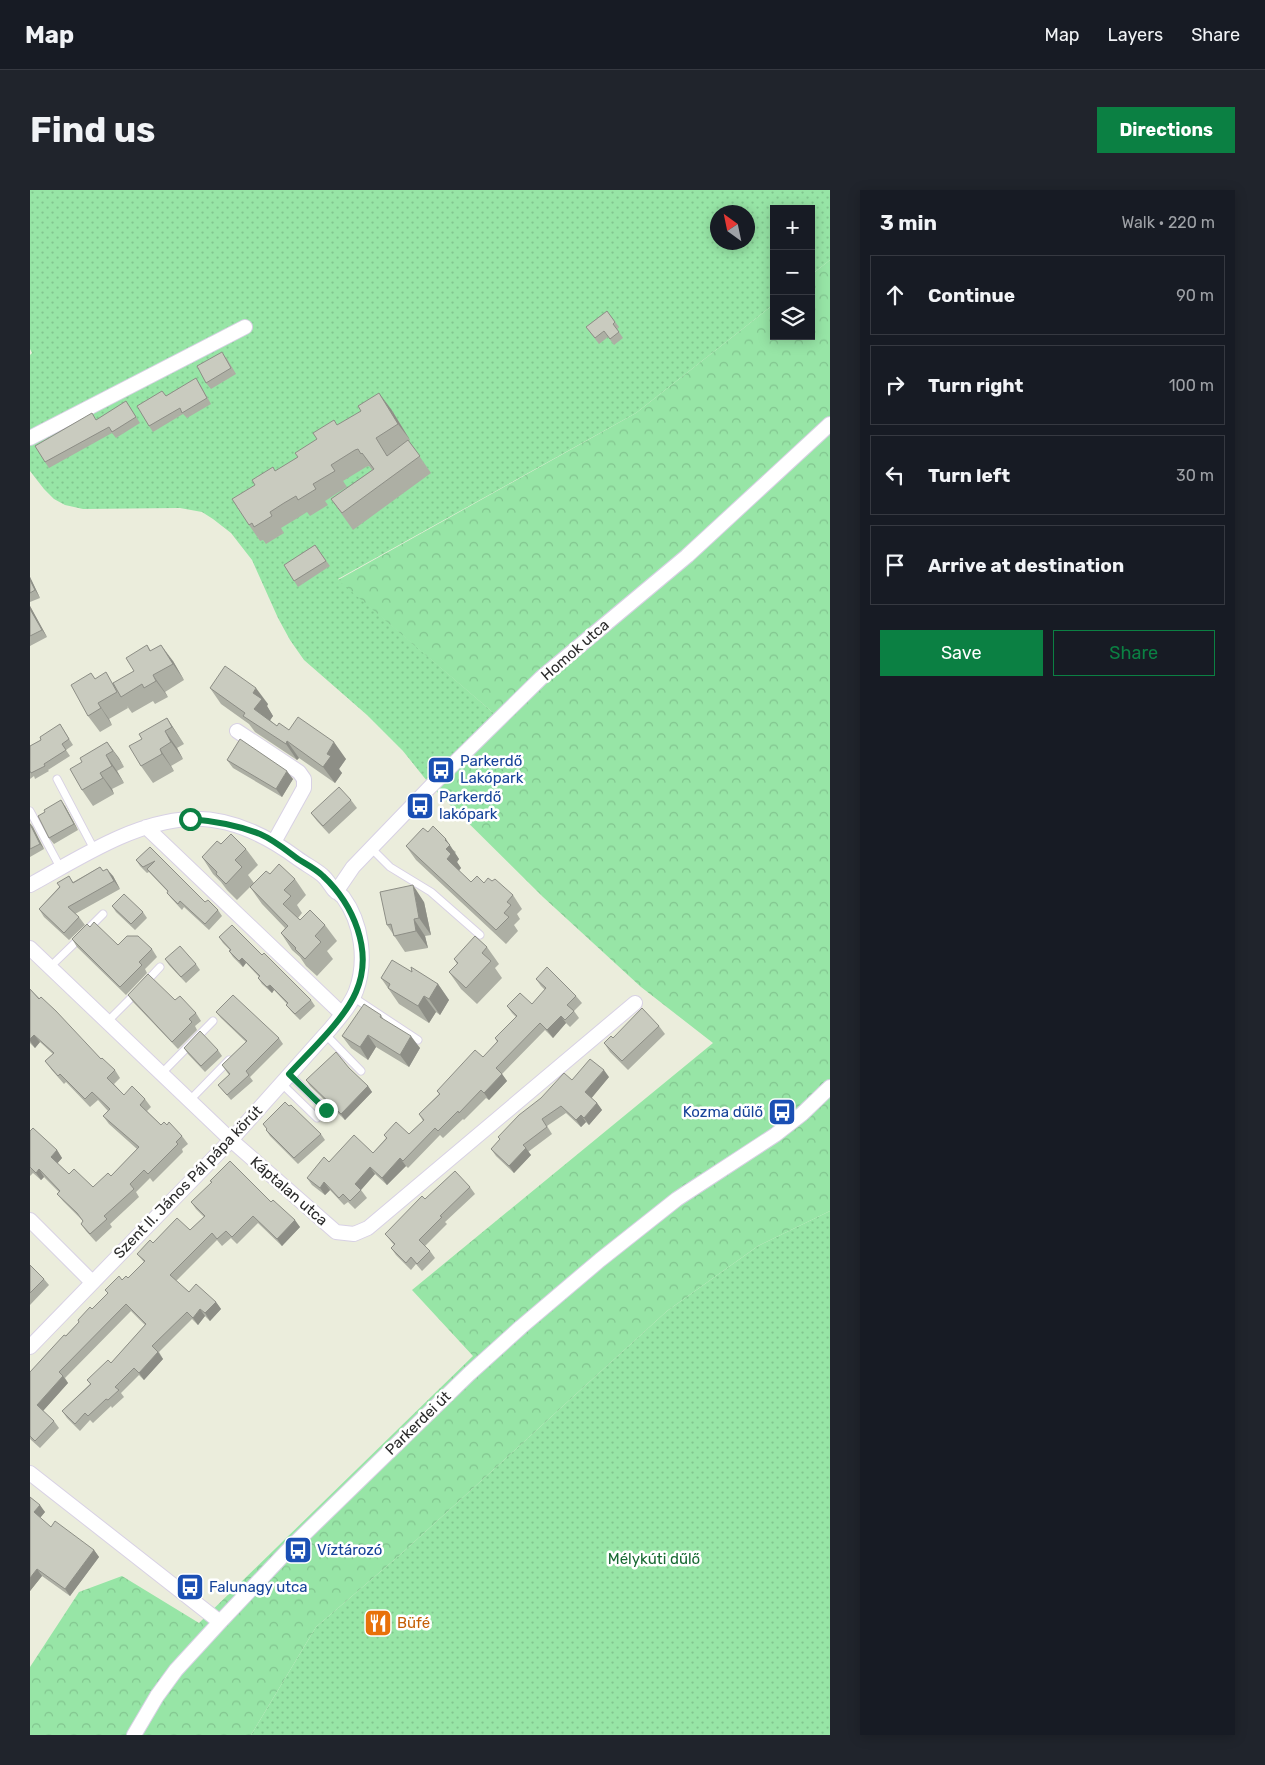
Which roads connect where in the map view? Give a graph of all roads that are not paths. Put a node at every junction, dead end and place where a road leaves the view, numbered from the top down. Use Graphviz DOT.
graph roads {
  1 [pos="245,327"];
  2 [pos="830,424"];
  3 [pos="30,438"];
  4 [pos="237,731"];
  5 [pos="57,779"];
  6 [pos="30,811"];
  7 [pos="146,827"];
  8 [pos="274,842"];
  9 [pos="371,848"];
  10 [pos="94,850"];
  11 [pos="61,869"];
  12 [pos="30,885"];
  13 [pos="336,892"];
  14 [pos="103,914"];
  15 [pos="480,935"];
  16 [pos="31,951"];
  17 [pos="50,967"];
  18 [pos="160,968"];
  19 [pos="353,997"];
  20 [pos="635,1003"];
  21 [pos="342,1014"];
  22 [pos="213,1021"];
  23 [pos="107,1022"];
  24 [pos="325,1034"];
  25 [pos="418,1040"];
  26 [pos="232,1057"];
  27 [pos="361,1071"];
  28 [pos="162,1074"];
  29 [pos="285,1079"];
  30 [pos="830,1086"];
  31 [pos="189,1101"];
  32 [pos="326,1110"];
  33 [pos="317,1118"];
  34 [pos="231,1140"];
  35 [pos="30,1220"];
  36 [pos="92,1282"];
  37 [pos="30,1347"];
  38 [pos="30,1473"];
  39 [pos="220,1622"];
  40 [pos="134,1735"];
  1 -- 3 [label="street"];
  2 -- 9 [label="street, Homok utca"];
  4 -- 8 [label="street"];
  5 -- 10 [label="lane"];
  6 -- 11 [label="lane"];
  7 -- 8 [label="street, Szent II. János Pál pápa körút"];
  7 -- 10 [label="street, Szent II. János Pál pápa körút"];
  7 -- 21 [label="street"];
  8 -- 13 [label="street, Szent II. János Pál pápa körút"];
  9 -- 13 [label="street, Homok utca"];
  9 -- 15 [label="lane"];
  10 -- 11 [label="street, Szent II. János Pál pápa körút"];
  11 -- 12 [label="street, Szent II. János Pál pápa körút"];
  13 -- 19 [label="street, Szent II. János Pál pápa körút"];
  14 -- 17 [label="lane"];
  16 -- 17 [label="street, Káptalan utca"];
  17 -- 23 [label="street, Káptalan utca"];
  18 -- 23 [label="lane"];
  19 -- 21 [label="street, Szent II. János Pál pápa körút"];
  19 -- 25 [label="lane"];
  20 -- 34 [label="street, Káptalan utca"];
  21 -- 24 [label="street, Szent II. János Pál pápa körút"];
  22 -- 28 [label="lane"];
  23 -- 28 [label="street, Káptalan utca"];
  24 -- 27 [label="lane"];
  24 -- 29 [label="street, Szent II. János Pál pápa körút"];
  26 -- 31 [label="lane"];
  28 -- 31 [label="street, Káptalan utca"];
  29 -- 32 [label="lane"];
  29 -- 33 [label="lane"];
  29 -- 34 [label="street, Szent II. János Pál pápa körút"];
  30 -- 39 [label="street, Parkerdei út"];
  31 -- 34 [label="street, Káptalan utca"];
  34 -- 36 [label="street, Szent II. János Pál pápa körút"];
  35 -- 36 [label="street"];
  36 -- 37 [label="street, Szent II. János Pál pápa körút"];
  38 -- 39 [label="street"];
  39 -- 40 [label="street, Parkerdei út"];
}
